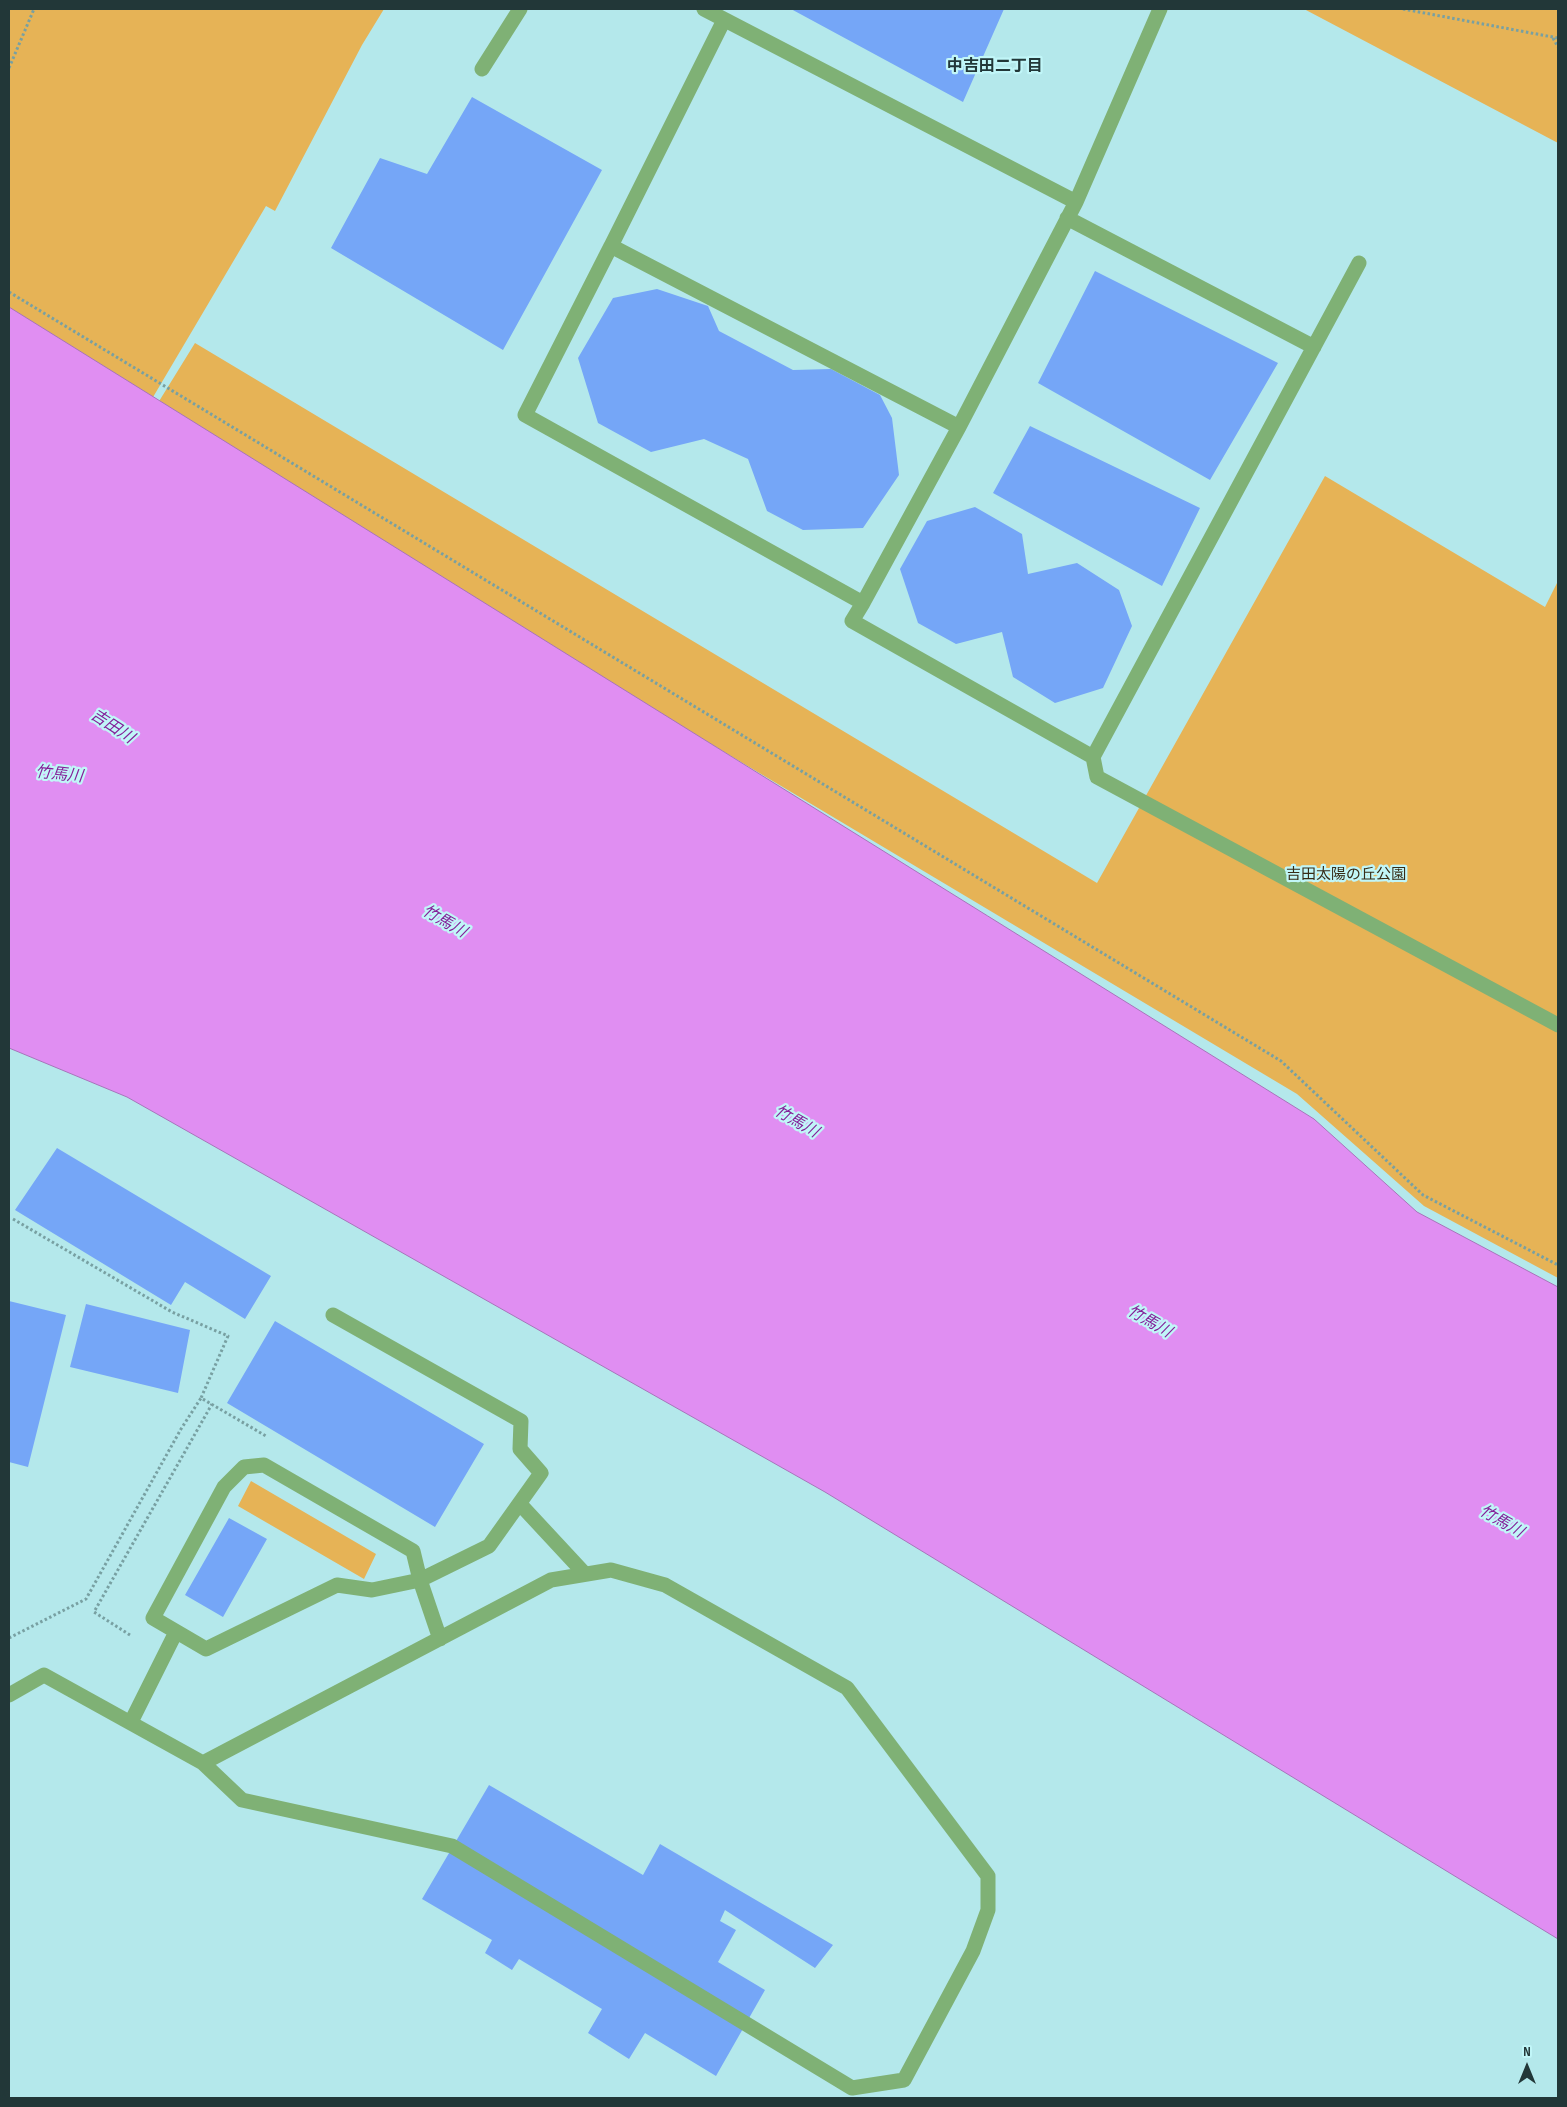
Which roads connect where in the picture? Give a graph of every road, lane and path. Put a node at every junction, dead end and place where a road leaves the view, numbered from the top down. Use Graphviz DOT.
graph roads {
  1 [pos="34,9"];
  2 [pos="520,9"];
  3 [pos="704,9"];
  4 [pos="1160,9"];
  5 [pos="1403,9"];
  6 [pos="724,20"];
  7 [pos="1553,37"];
  8 [pos="1558,38"];
  9 [pos="1558,47"];
  10 [pos="9,68"];
  11 [pos="482,69"];
  12 [pos="1076,202"];
  13 [pos="1067,218"];
  14 [pos="612,246"];
  15 [pos="1359,263"];
  16 [pos="9,292"];
  17 [pos="1314,347"];
  18 [pos="959,427"];
  19 [pos="863,603"];
  20 [pos="1093,757"];
  21 [pos="1558,1025"];
  22 [pos="13,1219"];
  23 [pos="1558,1264"];
  24 [pos="333,1315"];
  25 [pos="201,1398"];
  26 [pos="212,1404"];
  27 [pos="270,1438"];
  28 [pos="520,1504"];
  29 [pos="585,1574"];
  30 [pos="420,1580"];
  31 [pos="176,1632"];
  32 [pos="9,1638"];
  33 [pos="440,1639"];
  34 [pos="164,1657"];
  35 [pos="9,1695"];
  36 [pos="131,1722"];
  37 [pos="203,1763"];
  1 -- 10 [label="path"];
  2 -- 11 [label="street"];
  3 -- 6 [label="street"];
  4 -- 12 [label="street"];
  5 -- 7 [label="path"];
  6 -- 12 [label="street"];
  6 -- 14 [label="street"];
  7 -- 8 [label="path"];
  7 -- 9 [label="path"];
  12 -- 13 [label="street"];
  13 -- 17 [label="street"];
  13 -- 18 [label="street"];
  14 -- 18 [label="street"];
  14 -- 19 [label="street"];
  15 -- 17 [label="street"];
  16 -- 23 [label="path"];
  17 -- 20 [label="street"];
  18 -- 19 [label="street"];
  19 -- 20 [label="street"];
  20 -- 21 [label="street"];
  22 -- 25 [label="path"];
  24 -- 28 [label="street"];
  25 -- 26 [label="path"];
  25 -- 32 [label="path"];
  26 -- 27 [label="path"];
  26 -- 34 [label="path"];
  28 -- 29 [label="street"];
  28 -- 30 [label="street"];
  29 -- 33 [label="street"];
  29 -- 37 [label="street"];
  30 -- 31 [label="street"];
  30 -- 31 [label="street"];
  30 -- 33 [label="street"];
  31 -- 34 [label="street"];
  33 -- 37 [label="street"];
  34 -- 36 [label="street"];
  35 -- 36 [label="street"];
  36 -- 37 [label="street"];
}
